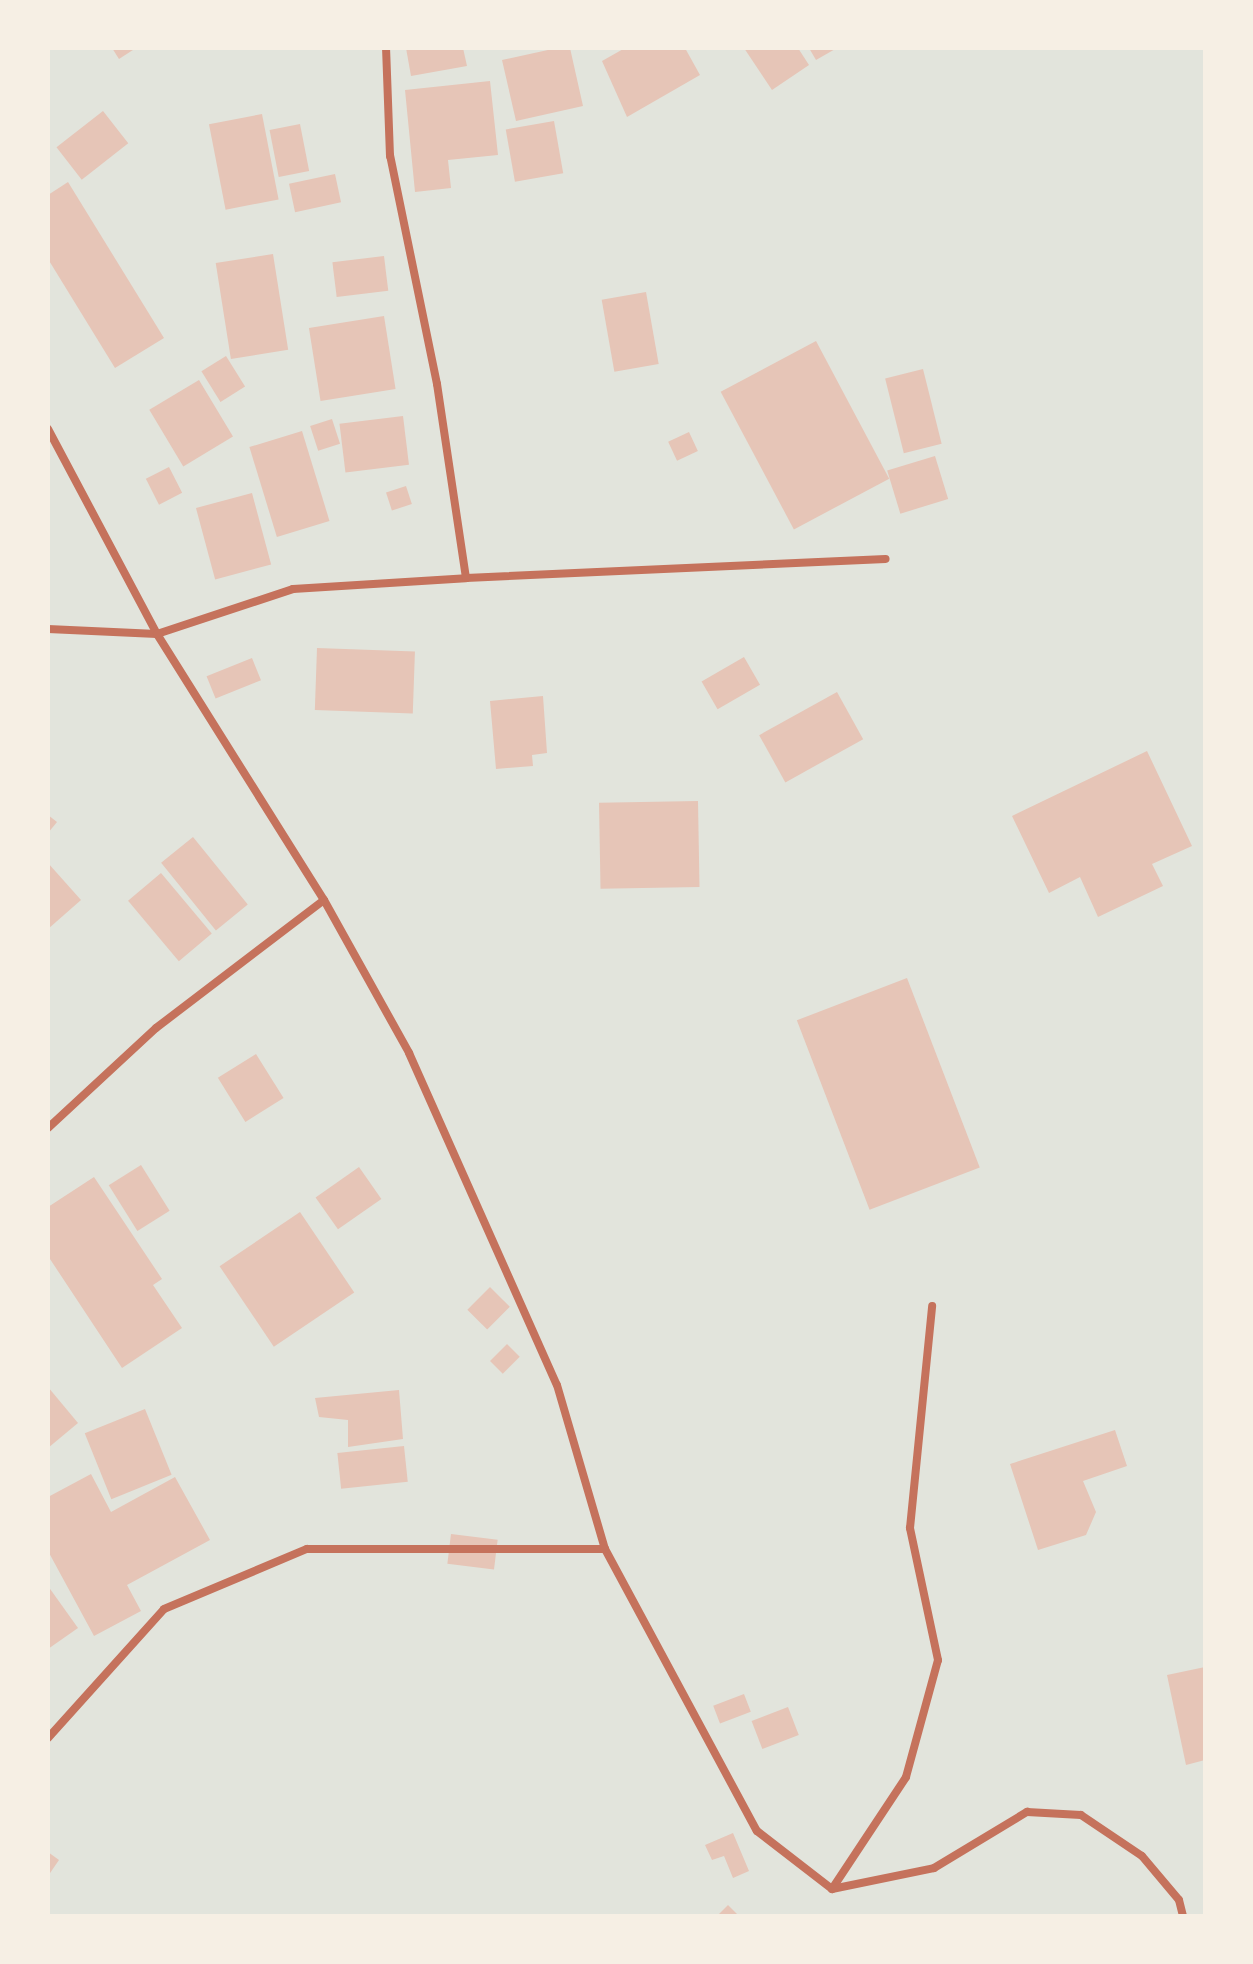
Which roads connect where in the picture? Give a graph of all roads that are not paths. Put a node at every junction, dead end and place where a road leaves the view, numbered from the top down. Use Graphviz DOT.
graph roads {
  1 [pos="386,48"];
  2 [pos="48,429"];
  3 [pos="886,559"];
  4 [pos="466,578"];
  5 [pos="48,629"];
  6 [pos="157,634"];
  7 [pos="324,900"];
  8 [pos="48,1128"];
  9 [pos="932,1306"];
  10 [pos="605,1549"];
  11 [pos="48,1738"];
  12 [pos="832,1889"];
  13 [pos="1183,1916"];
  1 -- 4 [label="street"];
  2 -- 6 [label="street"];
  3 -- 4 [label="street"];
  4 -- 6 [label="street"];
  5 -- 6 [label="street"];
  6 -- 7 [label="street"];
  7 -- 8 [label="street"];
  7 -- 10 [label="street"];
  9 -- 12 [label="street"];
  10 -- 11 [label="street"];
  10 -- 12 [label="street"];
  12 -- 13 [label="street"];
}
